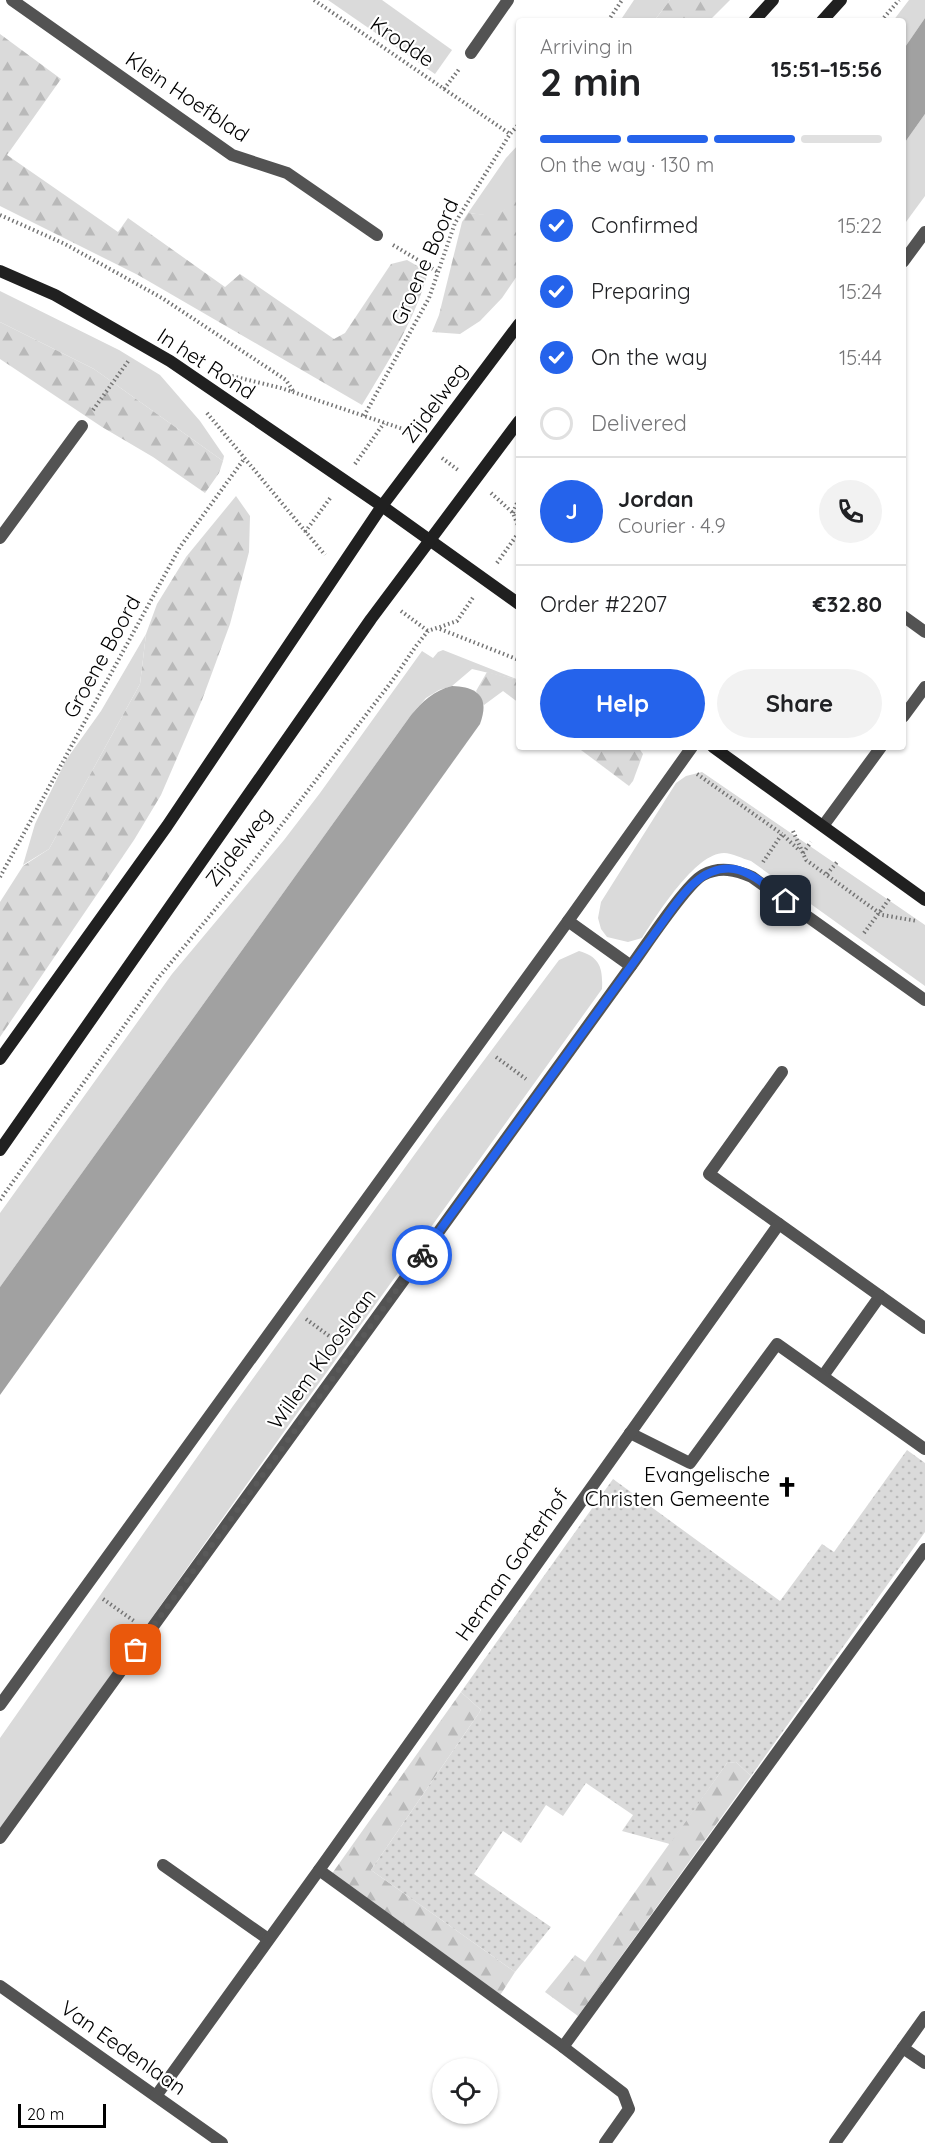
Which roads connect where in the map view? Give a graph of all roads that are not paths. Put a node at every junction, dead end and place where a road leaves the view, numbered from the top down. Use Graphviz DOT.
graph roads {
  1 [pos="12,0"];
  2 [pos="508,0"];
  3 [pos="773,0"];
  4 [pos="841,0"];
  5 [pos="757,18"];
  6 [pos="825,18"];
  7 [pos="471,53"];
  8 [pos="925,231"];
  9 [pos="377,235"];
  10 [pos="906,258"];
  11 [pos="0,271"];
  12 [pos="516,328"];
  13 [pos="516,425"];
  14 [pos="82,426"];
  15 [pos="382,506"];
  16 [pos="0,538"];
  17 [pos="431,540"];
  18 [pos="516,602"];
  19 [pos="906,618"];
  20 [pos="925,632"];
  21 [pos="925,687"];
  22 [pos="906,713"];
  23 [pos="690,750"];
  24 [pos="717,750"];
  25 [pos="879,750"];
  26 [pos="823,826"];
  27 [pos="925,900"];
  28 [pos="568,921"];
  29 [pos="631,966"];
  30 [pos="925,999"];
  31 [pos="0,1059"];
  32 [pos="782,1072"];
  33 [pos="0,1150"];
  34 [pos="779,1224"];
  35 [pos="880,1296"];
  36 [pos="925,1328"];
  37 [pos="823,1376"];
  38 [pos="630,1433"];
  39 [pos="925,1449"];
  40 [pos="925,1549"];
  41 [pos="0,1705"];
  42 [pos="0,1838"];
  43 [pos="163,1865"];
  44 [pos="320,1870"];
  45 [pos="268,1939"];
  46 [pos="0,1986"];
  47 [pos="925,2017"];
  48 [pos="563,2047"];
  49 [pos="903,2048"];
  50 [pos="925,2063"];
  51 [pos="156,2096"];
  52 [pos="222,2143"];
  53 [pos="605,2143"];
  54 [pos="835,2143"];
  1 -- 9 [label="street, Klein Hoefblad"];
  2 -- 7 [label="street"];
  3 -- 5 [label="main road"];
  4 -- 6 [label="main road"];
  8 -- 10 [label="street"];
  11 -- 15 [label="main road, In het Rond"];
  12 -- 15 [label="main road, Zijdelweg"];
  13 -- 17 [label="main road, Zijdelweg"];
  14 -- 16 [label="street"];
  15 -- 17 [label="main road"];
  15 -- 31 [label="main road, Zijdelweg"];
  17 -- 18 [label="main road"];
  17 -- 33 [label="main road, Zijdelweg"];
  19 -- 20 [label="street"];
  21 -- 22 [label="street"];
  23 -- 28 [label="street"];
  24 -- 26 [label="main road"];
  25 -- 26 [label="street"];
  26 -- 27 [label="main road"];
  28 -- 29 [label="street"];
  28 -- 41 [label="street"];
  29 -- 30 [label="street, Willem Klooslaan"];
  29 -- 42 [label="street, Willem Klooslaan"];
  32 -- 34 [label="street"];
  34 -- 35 [label="street"];
  34 -- 38 [label="street, Herman Gorterhof"];
  35 -- 36 [label="street"];
  35 -- 37 [label="street"];
  37 -- 38 [label="street"];
  37 -- 39 [label="street"];
  38 -- 44 [label="street, Herman Gorterhof"];
  40 -- 48 [label="street"];
  43 -- 45 [label="street"];
  44 -- 45 [label="street, Herman Gorterhof"];
  44 -- 48 [label="street"];
  45 -- 51 [label="street, Herman Gorterhof"];
  46 -- 51 [label="street, Van Eedenlaan"];
  47 -- 49 [label="street"];
  48 -- 53 [label="street"];
  49 -- 50 [label="street"];
  49 -- 54 [label="street"];
  51 -- 52 [label="street, Van Eedenlaan"];
}
